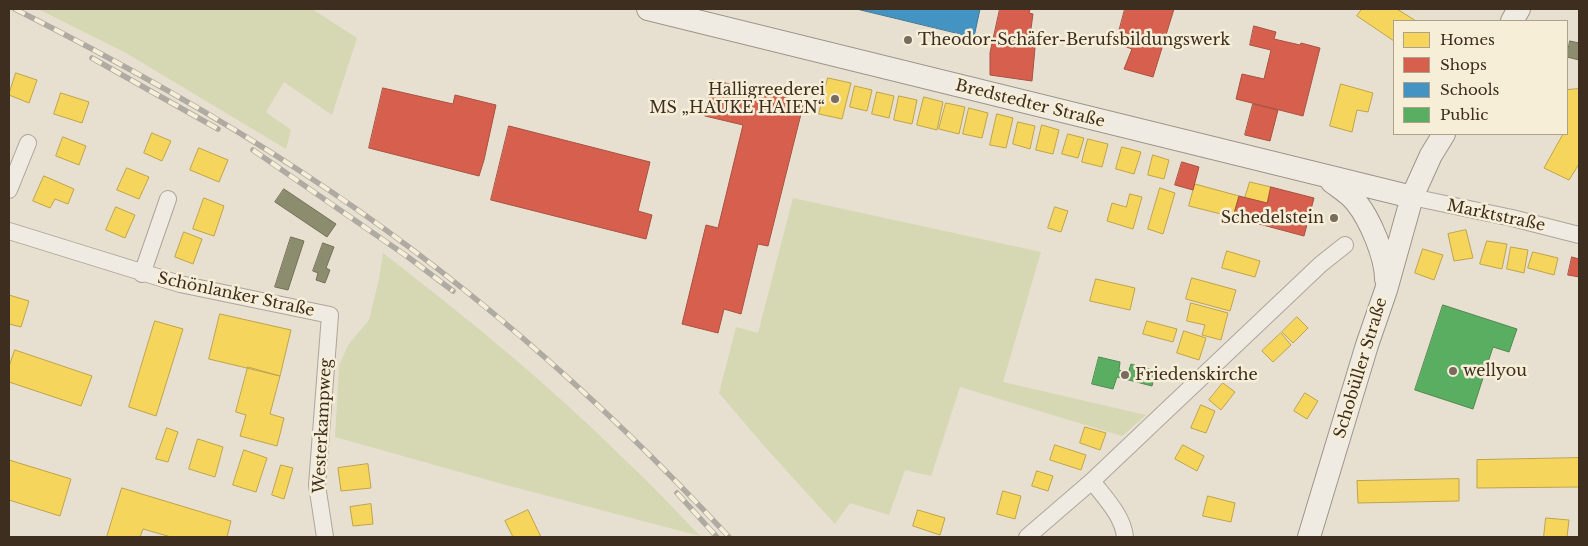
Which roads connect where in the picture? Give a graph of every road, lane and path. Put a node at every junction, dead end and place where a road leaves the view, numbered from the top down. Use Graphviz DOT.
graph roads {
  1 [pos="648,9"];
  2 [pos="1519,9"];
  3 [pos="1513,20"];
  4 [pos="1443,135"];
  5 [pos="28,143"];
  6 [pos="1323,176"];
  7 [pos="9,190"];
  8 [pos="1412,198"];
  9 [pos="168,199"];
  10 [pos="9,231"];
  11 [pos="1579,235"];
  12 [pos="1345,246"];
  13 [pos="142,274"];
  14 [pos="1386,290"];
  15 [pos="330,315"];
  16 [pos="1092,482"];
  17 [pos="325,537"];
  18 [pos="1027,537"];
  19 [pos="1125,537"];
  20 [pos="1309,537"];
  1 -- 6 [label="main road, Bredstedter Straße"];
  2 -- 3 [label="main road"];
  4 -- 8 [label="main road, Schobüller Straße"];
  5 -- 7 [label="street"];
  6 -- 8 [label="main road, Bredstedter Straße"];
  6 -- 14 [label="main road"];
  8 -- 11 [label="street, Marktstraße"];
  8 -- 14 [label="main road, Schobüller Straße"];
  9 -- 13 [label="street, Schönlanker Straße"];
  10 -- 13 [label="street, Schönlanker Straße"];
  12 -- 16 [label="street"];
  13 -- 15 [label="street, Schönlanker Straße"];
  14 -- 20 [label="main road, Schobüller Straße"];
  15 -- 17 [label="street, Westerkampweg"];
  16 -- 18 [label="street"];
  16 -- 19 [label="street"];
}
